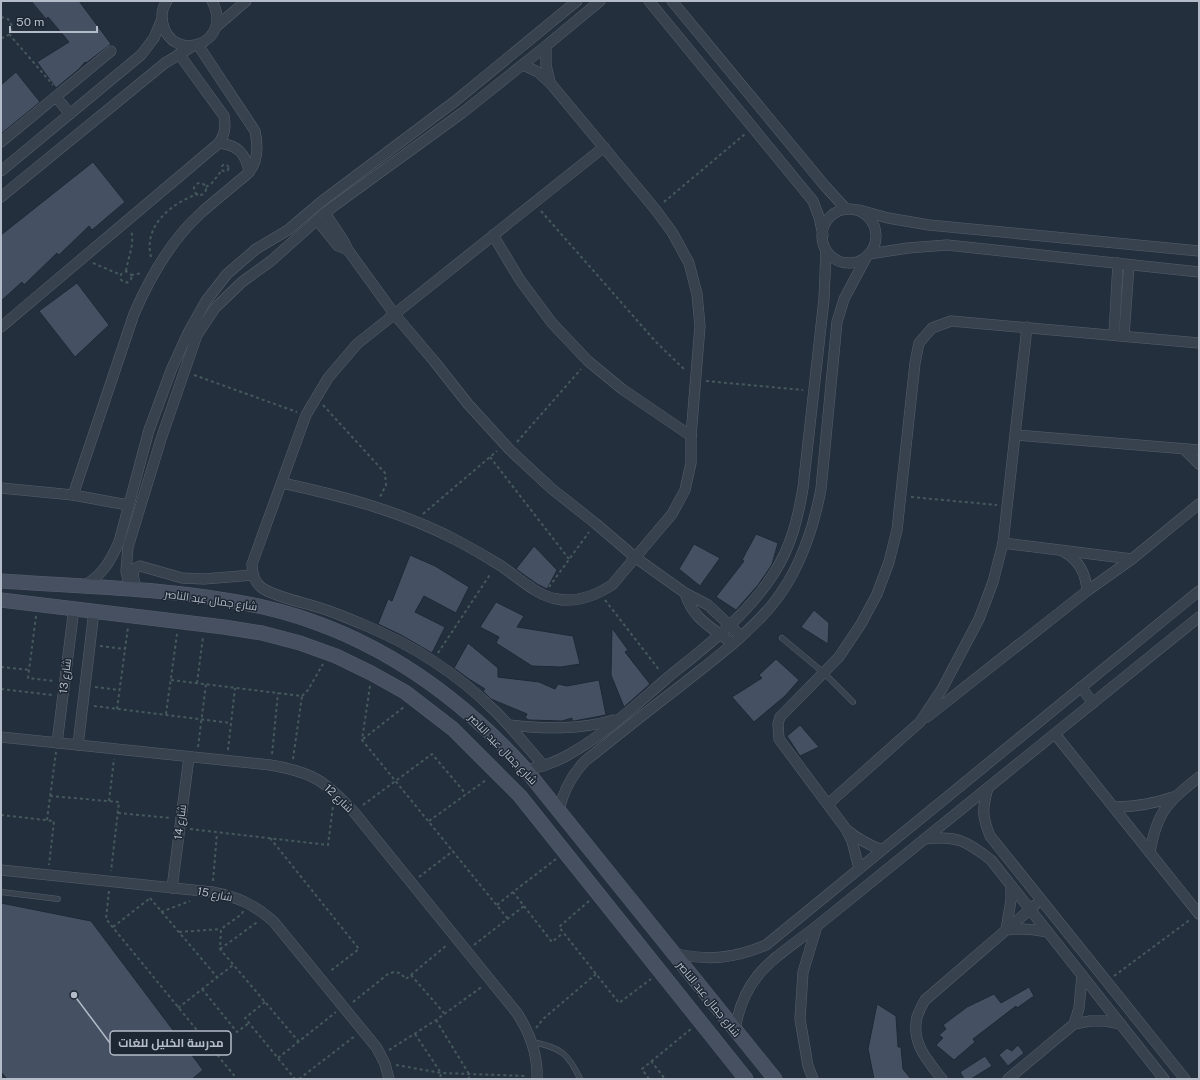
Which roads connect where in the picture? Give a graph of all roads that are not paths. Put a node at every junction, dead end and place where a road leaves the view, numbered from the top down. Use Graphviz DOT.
graph roads {
  1 [pos="167,1"];
  2 [pos="212,1"];
  3 [pos="246,1"];
  4 [pos="577,1"];
  5 [pos="600,1"];
  6 [pos="649,1"];
  7 [pos="672,1"];
  8 [pos="588,4"];
  9 [pos="161,10"];
  10 [pos="217,26"];
  11 [pos="196,45"];
  12 [pos="546,46"];
  13 [pos="110,51"];
  14 [pos="178,54"];
  15 [pos="523,65"];
  16 [pos="219,78"];
  17 [pos="551,84"];
  18 [pos="204,89"];
  19 [pos="58,95"];
  20 [pos="70,114"];
  21 [pos="1,142"];
  22 [pos="219,143"];
  23 [pos="604,147"];
  24 [pos="1,171"];
  25 [pos="249,172"];
  26 [pos="1,197"];
  27 [pos="846,209"];
  28 [pos="859,210"];
  29 [pos="305,216"];
  30 [pos="318,219"];
  31 [pos="493,235"];
  32 [pos="823,235"];
  33 [pos="826,250"];
  34 [pos="1199,251"];
  35 [pos="868,255"];
  36 [pos="1118,264"];
  37 [pos="1129,265"];
  38 [pos="1199,272"];
  39 [pos="394,315"];
  40 [pos="1,327"];
  41 [pos="1027,327"];
  42 [pos="1114,335"];
  43 [pos="1124,336"];
  44 [pos="1199,344"];
  45 [pos="148,430"];
  46 [pos="1016,435"];
  47 [pos="162,436"];
  48 [pos="691,436"];
  49 [pos="1184,449"];
  50 [pos="1199,450"];
  51 [pos="1199,464"];
  52 [pos="282,482"];
  53 [pos="1,488"];
  54 [pos="73,495"];
  55 [pos="129,504"];
  56 [pos="1199,504"];
  57 [pos="119,542"];
  58 [pos="1003,543"];
  59 [pos="128,547"];
  60 [pos="1063,551"];
  61 [pos="636,558"];
  62 [pos="1132,559"];
  63 [pos="253,575"];
  64 [pos="1,581"];
  65 [pos="82,587"];
  66 [pos="133,589"];
  67 [pos="1087,591"];
  68 [pos="1199,591"];
  69 [pos="685,593"];
  70 [pos="1,600"];
  71 [pos="74,608"];
  72 [pos="94,611"];
  73 [pos="1199,617"];
  74 [pos="730,626"];
  75 [pos="721,634"];
  76 [pos="741,636"];
  77 [pos="782,638"];
  78 [pos="733,644"];
  79 [pos="824,673"];
  80 [pos="1082,687"];
  81 [pos="853,702"];
  82 [pos="1093,703"];
  83 [pos="621,718"];
  84 [pos="920,722"];
  85 [pos="509,725"];
  86 [pos="1055,734"];
  87 [pos="1,737"];
  88 [pos="588,742"];
  89 [pos="57,743"];
  90 [pos="78,745"];
  91 [pos="596,752"];
  92 [pos="193,757"];
  93 [pos="544,766"];
  94 [pos="526,770"];
  95 [pos="1199,777"];
  96 [pos="988,788"];
  97 [pos="1173,797"];
  98 [pos="828,804"];
  99 [pos="1114,807"];
  100 [pos="559,812"];
  101 [pos="846,829"];
  102 [pos="925,839"];
  103 [pos="882,850"];
  104 [pos="1150,852"];
  105 [pos="859,868"];
  106 [pos="1,870"];
  107 [pos="1011,886"];
  108 [pos="172,888"];
  109 [pos="1,892"];
  110 [pos="58,899"];
  111 [pos="1041,900"];
  112 [pos="1030,910"];
  113 [pos="1199,914"];
  114 [pos="817,926"];
  115 [pos="1006,930"];
  116 [pos="1048,932"];
  117 [pos="766,945"];
  118 [pos="672,953"];
  119 [pos="776,957"];
  120 [pos="1082,975"];
  121 [pos="1074,1024"];
  122 [pos="1120,1024"];
  123 [pos="735,1030"];
  124 [pos="532,1042"];
  125 [pos="533,1078"];
  126 [pos="389,1079"];
  127 [pos="580,1079"];
  128 [pos="745,1079"];
  129 [pos="775,1079"];
  130 [pos="813,1079"];
  131 [pos="942,1079"];
  132 [pos="1008,1079"];
  133 [pos="1164,1079"];
  134 [pos="1185,1079"];
  1 -- 9 [label="street"];
  2 -- 10 [label="street"];
  3 -- 10 [label="street"];
  4 -- 29 [label="street"];
  5 -- 8 [label="street"];
  6 -- 32 [label="street"];
  7 -- 27 [label="street"];
  8 -- 12 [label="street"];
  9 -- 11 [label="street"];
  9 -- 20 [label="street"];
  10 -- 11 [label="street"];
  11 -- 14 [label="street"];
  11 -- 16 [label="street"];
  12 -- 15 [label="street"];
  12 -- 17 [label="street"];
  13 -- 19 [label="street"];
  14 -- 18 [label="street"];
  14 -- 26 [label="street"];
  15 -- 17 [label="street"];
  15 -- 30 [label="street"];
  16 -- 18 [label="street"];
  16 -- 25 [label="street"];
  17 -- 23 [label="street"];
  18 -- 22 [label="street"];
  19 -- 20 [label="street"];
  19 -- 21 [label="street"];
  20 -- 24 [label="street"];
  22 -- 25 [label="street"];
  22 -- 40 [label="street"];
  23 -- 31 [label="street"];
  23 -- 48 [label="street"];
  25 -- 54 [label="street"];
  27 -- 28 [label="street"];
  27 -- 32 [label="street"];
  28 -- 34 [label="street"];
  28 -- 35 [label="street"];
  29 -- 30 [label="street"];
  29 -- 45 [label="street"];
  30 -- 39 [label="street"];
  30 -- 47 [label="street"];
  31 -- 39 [label="street"];
  31 -- 48 [label="street"];
  32 -- 33 [label="street"];
  33 -- 35 [label="street"];
  33 -- 74 [label="street"];
  35 -- 36 [label="street"];
  35 -- 76 [label="street"];
  36 -- 37 [label="street"];
  36 -- 42 [label="street"];
  37 -- 38 [label="street"];
  37 -- 43 [label="street"];
  39 -- 52 [label="street"];
  39 -- 61 [label="street"];
  41 -- 42 [label="street"];
  41 -- 46 [label="street"];
  41 -- 79 [label="street"];
  42 -- 43 [label="street"];
  43 -- 44 [label="street"];
  45 -- 47 [label="street"];
  45 -- 55 [label="street"];
  46 -- 49 [label="street"];
  46 -- 58 [label="street"];
  47 -- 59 [label="street"];
  48 -- 61 [label="street"];
  49 -- 50 [label="street"];
  49 -- 51 [label="street"];
  52 -- 61 [label="street"];
  52 -- 63 [label="street"];
  53 -- 54 [label="street"];
  54 -- 55 [label="street"];
  55 -- 57 [label="street"];
  56 -- 62 [label="street"];
  57 -- 59 [label="street"];
  57 -- 65 [label="street"];
  58 -- 60 [label="street"];
  58 -- 84 [label="street"];
  59 -- 66 [label="street"];
  60 -- 62 [label="street"];
  60 -- 67 [label="street"];
  61 -- 69 [label="street"];
  62 -- 67 [label="street"];
  63 -- 66 [label="street"];
  63 -- 85 [label="street"];
  64 -- 65 [label="main road, شارع جمال عبد الناصر"];
  65 -- 66 [label="main road, شارع جمال عبد الناصر"];
  66 -- 94 [label="main road, شارع جمال عبد الناصر"];
  67 -- 84 [label="street"];
  68 -- 80 [label="street"];
  69 -- 74 [label="street"];
  69 -- 75 [label="street"];
  70 -- 71 [label="main road, شارع جمال عبد الناصر"];
  71 -- 72 [label="main road, شارع جمال عبد الناصر"];
  71 -- 89 [label="street, شارع 13"];
  72 -- 90 [label="street, شارع 13"];
  72 -- 128 [label="main road, شارع جمال عبد الناصر"];
  73 -- 82 [label="street"];
  74 -- 75 [label="street"];
  74 -- 76 [label="street"];
  75 -- 78 [label="street"];
  75 -- 83 [label="street"];
  76 -- 78 [label="street"];
  77 -- 79 [label="lane"];
  78 -- 91 [label="street"];
  79 -- 81 [label="lane"];
  79 -- 98 [label="street"];
  80 -- 82 [label="street"];
  80 -- 103 [label="street"];
  82 -- 86 [label="street"];
  83 -- 85 [label="street"];
  83 -- 88 [label="street"];
  84 -- 98 [label="street"];
  85 -- 93 [label="street"];
  86 -- 96 [label="street"];
  86 -- 99 [label="street"];
  87 -- 89 [label="street, شارع 12"];
  88 -- 91 [label="street"];
  88 -- 93 [label="street"];
  89 -- 90 [label="street, شارع 12"];
  90 -- 92 [label="street, شارع 12"];
  91 -- 100 [label="street"];
  92 -- 108 [label="street, شارع 14"];
  92 -- 124 [label="street, شارع 12"];
  93 -- 94 [label="street"];
  94 -- 100 [label="main road, شارع جمال عبد الناصر"];
  95 -- 97 [label="street"];
  96 -- 102 [label="street"];
  96 -- 111 [label="street"];
  97 -- 99 [label="street"];
  97 -- 104 [label="street"];
  98 -- 101 [label="street"];
  99 -- 104 [label="street"];
  100 -- 118 [label="main road, شارع جمال عبد الناصر"];
  101 -- 103 [label="street"];
  101 -- 105 [label="street"];
  102 -- 107 [label="street"];
  102 -- 114 [label="street"];
  103 -- 105 [label="street"];
  104 -- 113 [label="street"];
  105 -- 117 [label="street"];
  106 -- 108 [label="street, شارع 15"];
  107 -- 112 [label="street"];
  107 -- 115 [label="street"];
  108 -- 126 [label="street, شارع 15"];
  109 -- 110 [label="lane"];
  111 -- 112 [label="street"];
  111 -- 134 [label="street"];
  112 -- 115 [label="street"];
  112 -- 116 [label="street"];
  114 -- 119 [label="street"];
  114 -- 130 [label="street"];
  115 -- 116 [label="street"];
  115 -- 131 [label="street"];
  116 -- 120 [label="street"];
  117 -- 118 [label="street"];
  117 -- 119 [label="street"];
  118 -- 123 [label="main road, شارع جمال عبد الناصر"];
  119 -- 123 [label="street"];
  120 -- 121 [label="street"];
  120 -- 122 [label="street"];
  121 -- 122 [label="street"];
  121 -- 132 [label="street"];
  122 -- 133 [label="street"];
  123 -- 129 [label="main road, شارع جمال عبد الناصر"];
  124 -- 125 [label="street, شارع 12"];
  124 -- 127 [label="lane"];
}
